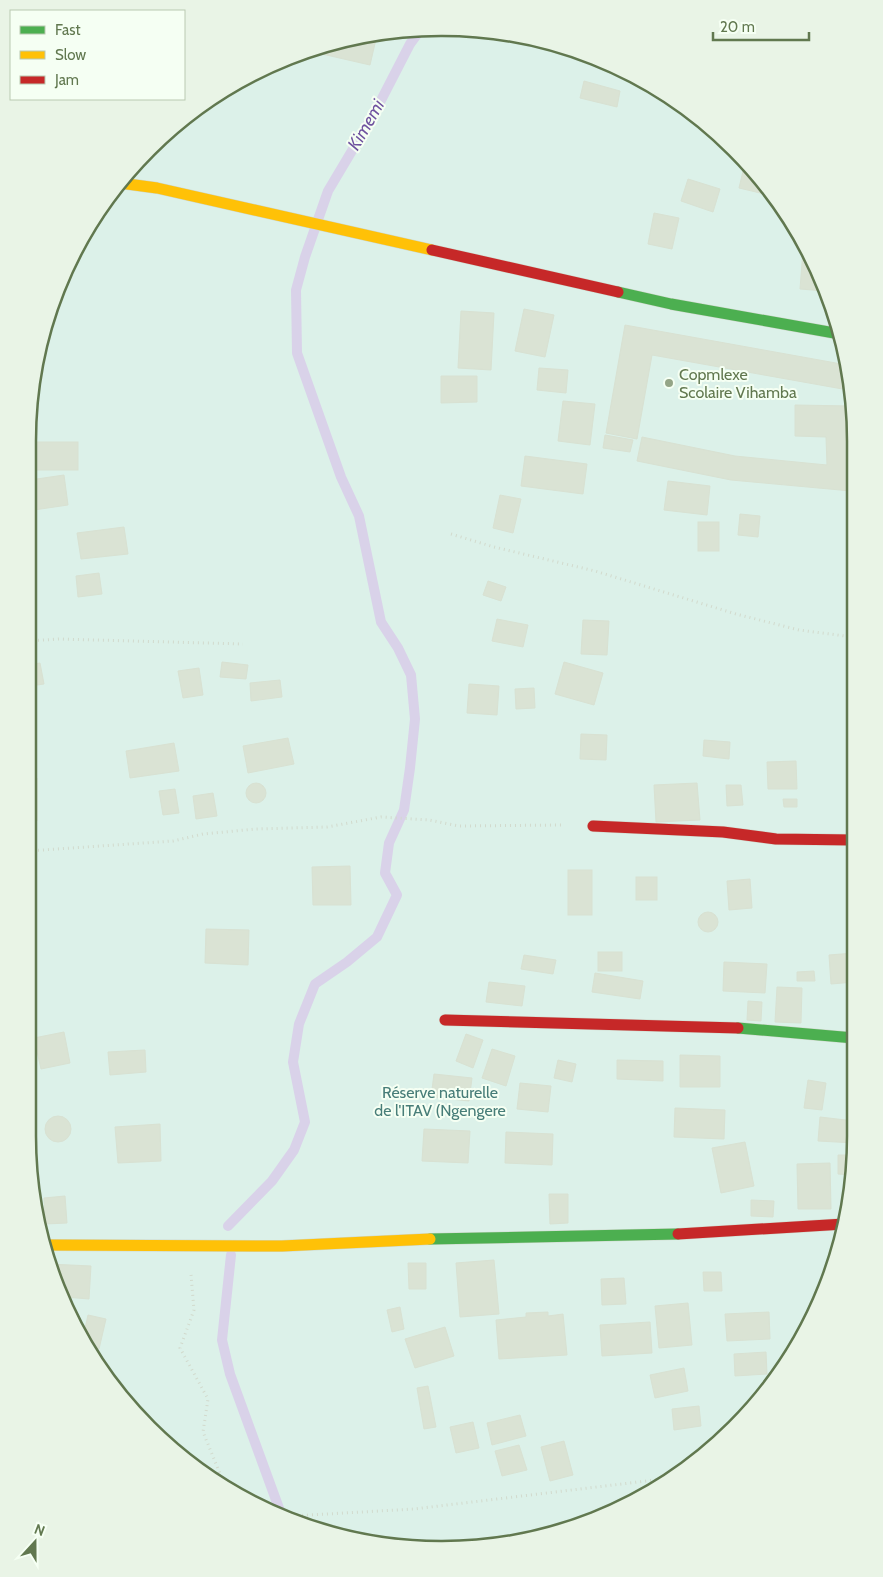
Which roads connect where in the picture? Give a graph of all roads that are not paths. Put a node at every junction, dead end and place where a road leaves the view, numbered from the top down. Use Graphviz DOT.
graph roads {
  1 [pos="129,184"];
  2 [pos="832,333"];
  3 [pos="593,826"];
  4 [pos="847,840"];
  5 [pos="445,1020"];
  6 [pos="847,1037"];
  7 [pos="837,1224"];
  8 [pos="52,1245"];
  1 -- 2 [label="street"];
  3 -- 4 [label="street"];
  5 -- 6 [label="street"];
  7 -- 8 [label="street"];
}
